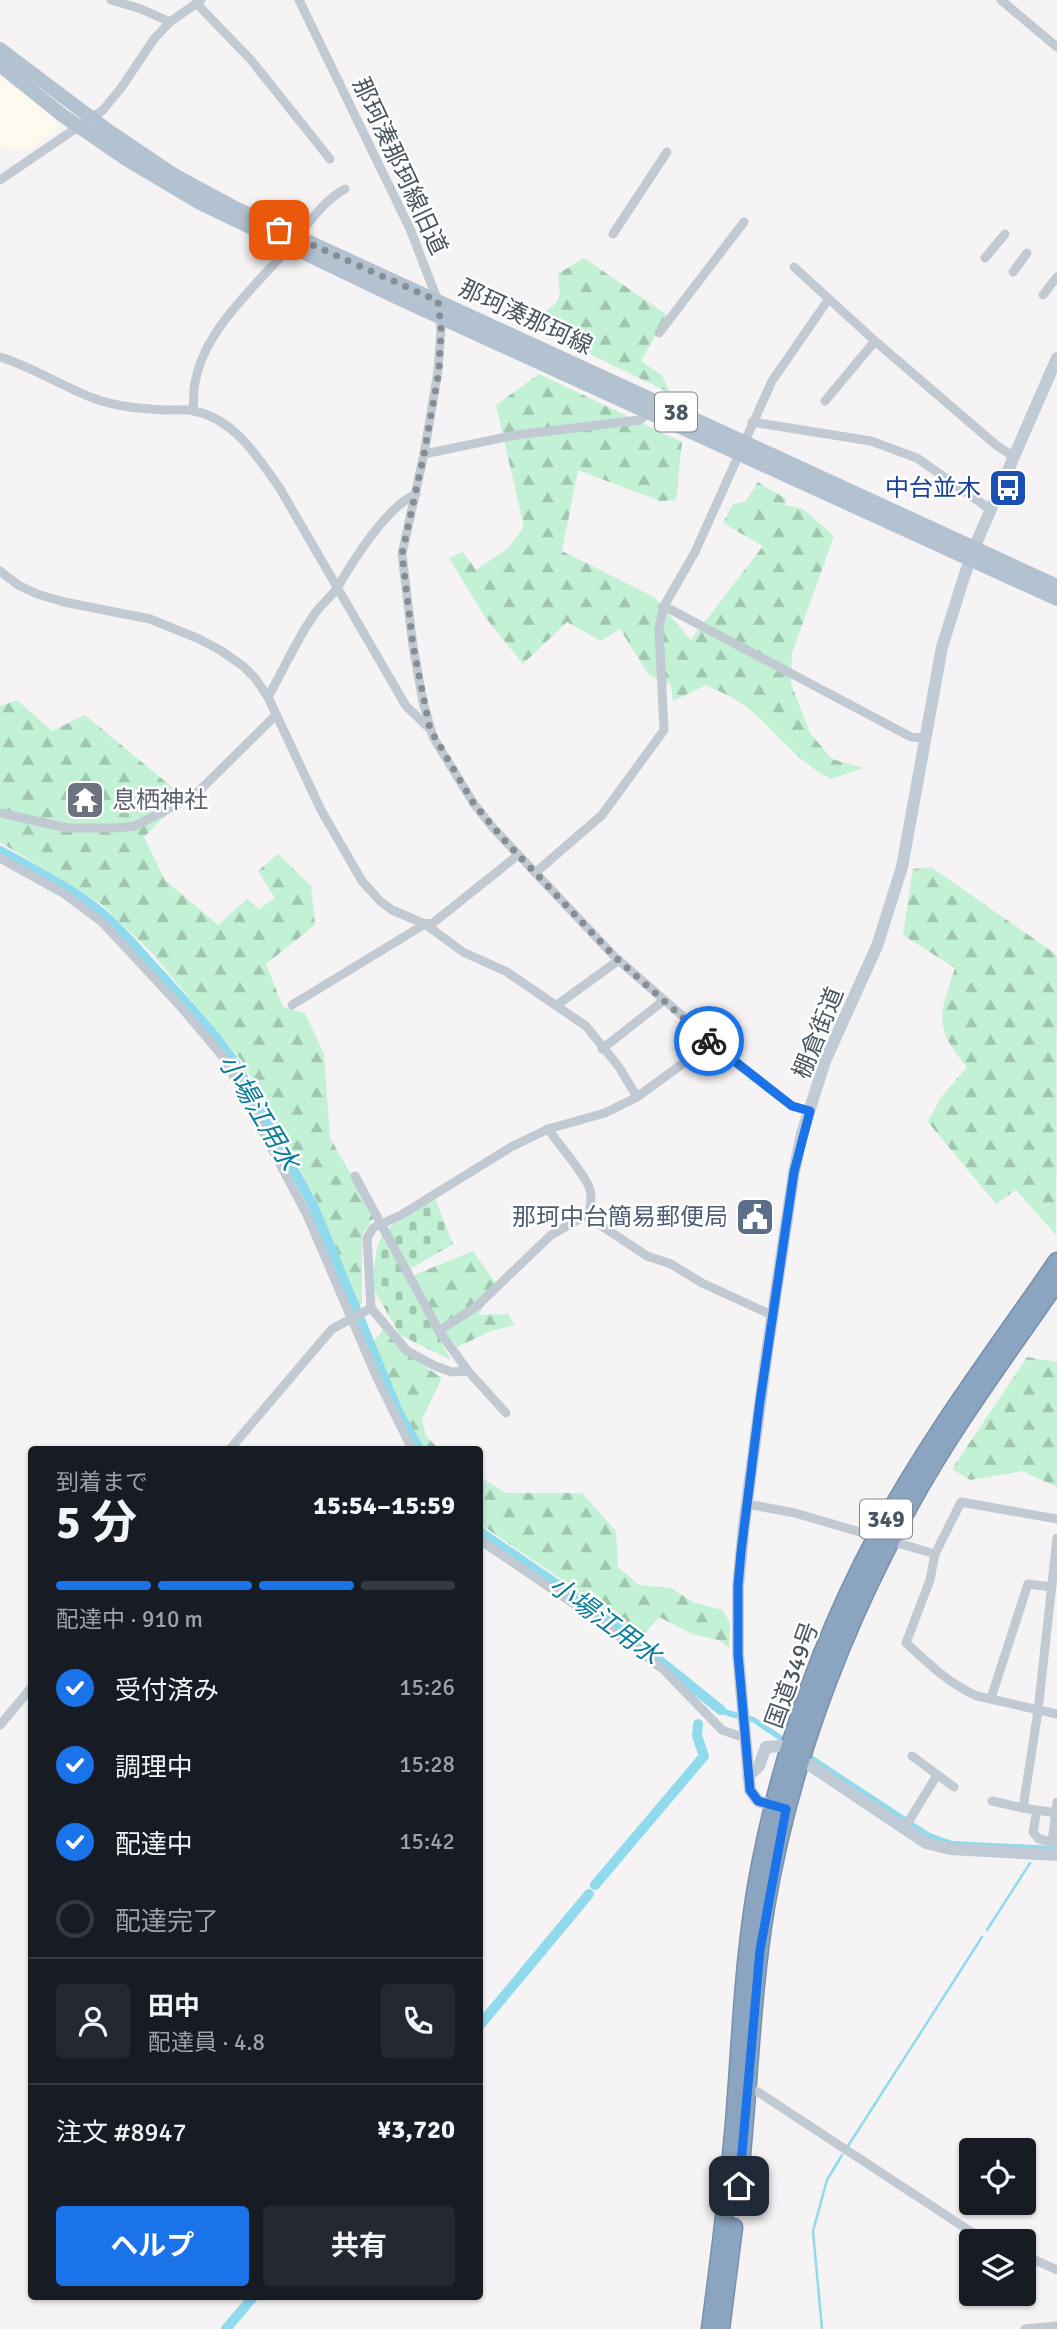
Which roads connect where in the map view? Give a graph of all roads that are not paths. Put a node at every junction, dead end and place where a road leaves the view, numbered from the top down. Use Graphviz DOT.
graph roads {
  1 [pos="111,0"];
  2 [pos="299,0"];
  3 [pos="1001,0"];
  4 [pos="199,2"];
  5 [pos="170,22"];
  6 [pos="1057,47"];
  7 [pos="0,49"];
  8 [pos="0,65"];
  9 [pos="85,123"];
  10 [pos="667,152"];
  11 [pos="330,159"];
  12 [pos="0,180"];
  13 [pos="345,189"];
  14 [pos="744,222"];
  15 [pos="613,234"];
  16 [pos="1005,234"];
  17 [pos="293,242"];
  18 [pos="1027,253"];
  19 [pos="985,258"];
  20 [pos="793,267"];
  21 [pos="1013,272"];
  22 [pos="1057,278"];
  23 [pos="1043,295"];
  24 [pos="828,300"];
  25 [pos="438,301"];
  26 [pos="440,316"];
  27 [pos="659,333"];
  28 [pos="875,341"];
  29 [pos="0,357"];
  30 [pos="1057,358"];
  31 [pos="825,401"];
  32 [pos="192,410"];
  33 [pos="649,412"];
  34 [pos="752,422"];
  35 [pos="742,449"];
  36 [pos="424,454"];
  37 [pos="1014,457"];
  38 [pos="416,494"];
  39 [pos="991,510"];
  40 [pos="972,554"];
  41 [pos="0,571"];
  42 [pos="1057,586"];
  43 [pos="336,589"];
  44 [pos="1057,599"];
  45 [pos="664,606"];
  46 [pos="268,697"];
  47 [pos="276,715"];
  48 [pos="430,729"];
  49 [pos="925,738"];
  50 [pos="0,813"];
  51 [pos="518,855"];
  52 [pos="0,859"];
  53 [pos="535,873"];
  54 [pos="425,924"];
  55 [pos="619,960"];
  56 [pos="663,1001"];
  57 [pos="292,1004"];
  58 [pos="557,1005"];
  59 [pos="711,1043"];
  60 [pos="602,1049"];
  61 [pos="637,1097"];
  62 [pos="810,1111"];
  63 [pos="548,1129"];
  64 [pos="355,1176"];
  65 [pos="585,1215"];
  66 [pos="382,1224"];
  67 [pos="1057,1261"];
  68 [pos="1057,1282"];
  69 [pos="360,1314"];
  70 [pos="772,1315"];
  71 [pos="439,1331"];
  72 [pos="468,1371"];
  73 [pos="506,1413"];
  74 [pos="232,1446"];
  75 [pos="410,1446"];
  76 [pos="747,1504"];
  77 [pos="1057,1519"];
  78 [pos="884,1538"];
  79 [pos="1057,1538"];
  80 [pos="483,1542"];
  81 [pos="1056,1552"];
  82 [pos="935,1554"];
  83 [pos="1052,1587"];
  84 [pos="1052,1631"];
  85 [pos="28,1692"];
  86 [pos="991,1698"];
  87 [pos="1038,1711"];
  88 [pos="1057,1714"];
  89 [pos="0,1725"];
  90 [pos="745,1738"];
  91 [pos="781,1745"];
  92 [pos="912,1756"];
  93 [pos="808,1764"];
  94 [pos="937,1775"];
  95 [pos="748,1776"];
  96 [pos="954,1787"];
  97 [pos="992,1801"];
  98 [pos="1057,1802"];
  99 [pos="780,1808"];
  100 [pos="1023,1808"];
  101 [pos="1037,1810"];
  102 [pos="1056,1813"];
  103 [pos="907,1824"];
  104 [pos="1054,1843"];
  105 [pos="1057,1855"];
  106 [pos="742,2087"];
  107 [pos="967,2229"];
  108 [pos="1036,2260"];
  109 [pos="1057,2270"];
  110 [pos="1057,2326"];
  111 [pos="710,2329"];
  112 [pos="721,2329"];
  113 [pos="1025,2329"];
  1 -- 5 [label="street"];
  2 -- 25 [label="street, 那珂湊那珂線旧道"];
  3 -- 6 [label="street"];
  4 -- 5 [label="street"];
  4 -- 11 [label="street"];
  5 -- 9 [label="street"];
  7 -- 9 [label="main road, 那珂湊那珂線 / 38"];
  8 -- 9 [label="main road, 那珂湊那珂線 / 38"];
  9 -- 12 [label="street"];
  9 -- 17 [label="main road, 那珂湊那珂線 / 38"];
  10 -- 15 [label="street"];
  13 -- 17 [label="street"];
  14 -- 27 [label="street"];
  16 -- 19 [label="street"];
  17 -- 25 [label="main road, 那珂湊那珂線 / 38"];
  17 -- 26 [label="main road, 那珂湊那珂線 / 38"];
  17 -- 32 [label="street"];
  18 -- 21 [label="street"];
  20 -- 24 [label="street"];
  22 -- 23 [label="street"];
  24 -- 28 [label="street"];
  24 -- 34 [label="street"];
  25 -- 26 [label="street, 那珂湊那珂線旧道"];
  25 -- 35 [label="main road, 那珂湊那珂線 / 38"];
  26 -- 33 [label="main road, 那珂湊那珂線 / 38"];
  26 -- 36 [label="street, 那珂湊那珂線旧道"];
  28 -- 31 [label="street"];
  28 -- 37 [label="street"];
  29 -- 32 [label="street"];
  30 -- 37 [label="street, 棚倉街道"];
  32 -- 43 [label="street"];
  33 -- 35 [label="main road, 那珂湊那珂線 / 38"];
  33 -- 36 [label="street"];
  34 -- 35 [label="street"];
  34 -- 39 [label="street"];
  35 -- 40 [label="main road, 那珂湊那珂線 / 38"];
  35 -- 45 [label="street"];
  36 -- 38 [label="street, 那珂湊那珂線旧道"];
  37 -- 39 [label="street, 棚倉街道"];
  38 -- 43 [label="street"];
  38 -- 48 [label="street, 那珂湊那珂線旧道"];
  39 -- 40 [label="street, 棚倉街道"];
  40 -- 42 [label="main road, 那珂湊那珂線 / 38"];
  40 -- 44 [label="main road, 那珂湊那珂線 / 38"];
  40 -- 49 [label="street, 棚倉街道"];
  41 -- 46 [label="street"];
  43 -- 46 [label="street"];
  43 -- 48 [label="street"];
  45 -- 49 [label="street"];
  45 -- 53 [label="street"];
  46 -- 47 [label="street"];
  47 -- 50 [label="street"];
  47 -- 54 [label="street"];
  48 -- 51 [label="street, 那珂湊那珂線旧道"];
  49 -- 62 [label="street, 棚倉街道"];
  51 -- 53 [label="street, 那珂湊那珂線旧道"];
  51 -- 54 [label="street"];
  52 -- 69 [label="street"];
  53 -- 55 [label="street, 那珂湊那珂線旧道"];
  54 -- 57 [label="street"];
  54 -- 58 [label="street"];
  55 -- 56 [label="street, 那珂湊那珂線旧道"];
  55 -- 58 [label="street"];
  56 -- 59 [label="street, 那珂湊那珂線旧道"];
  56 -- 60 [label="street"];
  58 -- 60 [label="street"];
  59 -- 61 [label="street"];
  59 -- 62 [label="street, 那珂湊那珂線旧道"];
  60 -- 61 [label="street"];
  61 -- 63 [label="street"];
  62 -- 70 [label="street, 棚倉街道"];
  63 -- 65 [label="street"];
  63 -- 66 [label="street"];
  64 -- 66 [label="street"];
  65 -- 70 [label="street"];
  65 -- 71 [label="street"];
  66 -- 69 [label="street"];
  66 -- 71 [label="street"];
  67 -- 78 [label="highway, 国道349号 / 349"];
  68 -- 78 [label="highway, 国道349号 / 349"];
  69 -- 72 [label="street"];
  69 -- 74 [label="street"];
  69 -- 75 [label="street"];
  70 -- 76 [label="street, 棚倉街道"];
  71 -- 72 [label="street"];
  72 -- 73 [label="street"];
  76 -- 78 [label="street"];
  76 -- 90 [label="street, 棚倉街道"];
  77 -- 82 [label="street"];
  78 -- 82 [label="street"];
  78 -- 99 [label="highway, 国道349号 / 349"];
  79 -- 81 [label="street"];
  80 -- 90 [label="street"];
  81 -- 83 [label="street"];
  82 -- 86 [label="street"];
  83 -- 84 [label="street"];
  83 -- 86 [label="street"];
  84 -- 87 [label="street"];
  85 -- 89 [label="street"];
  86 -- 87 [label="street"];
  87 -- 88 [label="street"];
  87 -- 100 [label="street"];
  90 -- 95 [label="street, 棚倉街道"];
  91 -- 95 [label="street"];
  92 -- 94 [label="street"];
  93 -- 103 [label="street"];
  94 -- 96 [label="street"];
  94 -- 103 [label="street"];
  95 -- 99 [label="street, 棚倉街道"];
  97 -- 100 [label="street"];
  98 -- 102 [label="street"];
  99 -- 106 [label="highway, 国道349号 / 349"];
  100 -- 101 [label="street"];
  101 -- 102 [label="street"];
  101 -- 104 [label="street"];
  102 -- 104 [label="street"];
  103 -- 105 [label="street"];
  106 -- 107 [label="street"];
  106 -- 111 [label="highway, 国道349号 / 349"];
  106 -- 112 [label="highway, 国道349号 / 349"];
  108 -- 109 [label="street"];
  110 -- 113 [label="street"];
}
